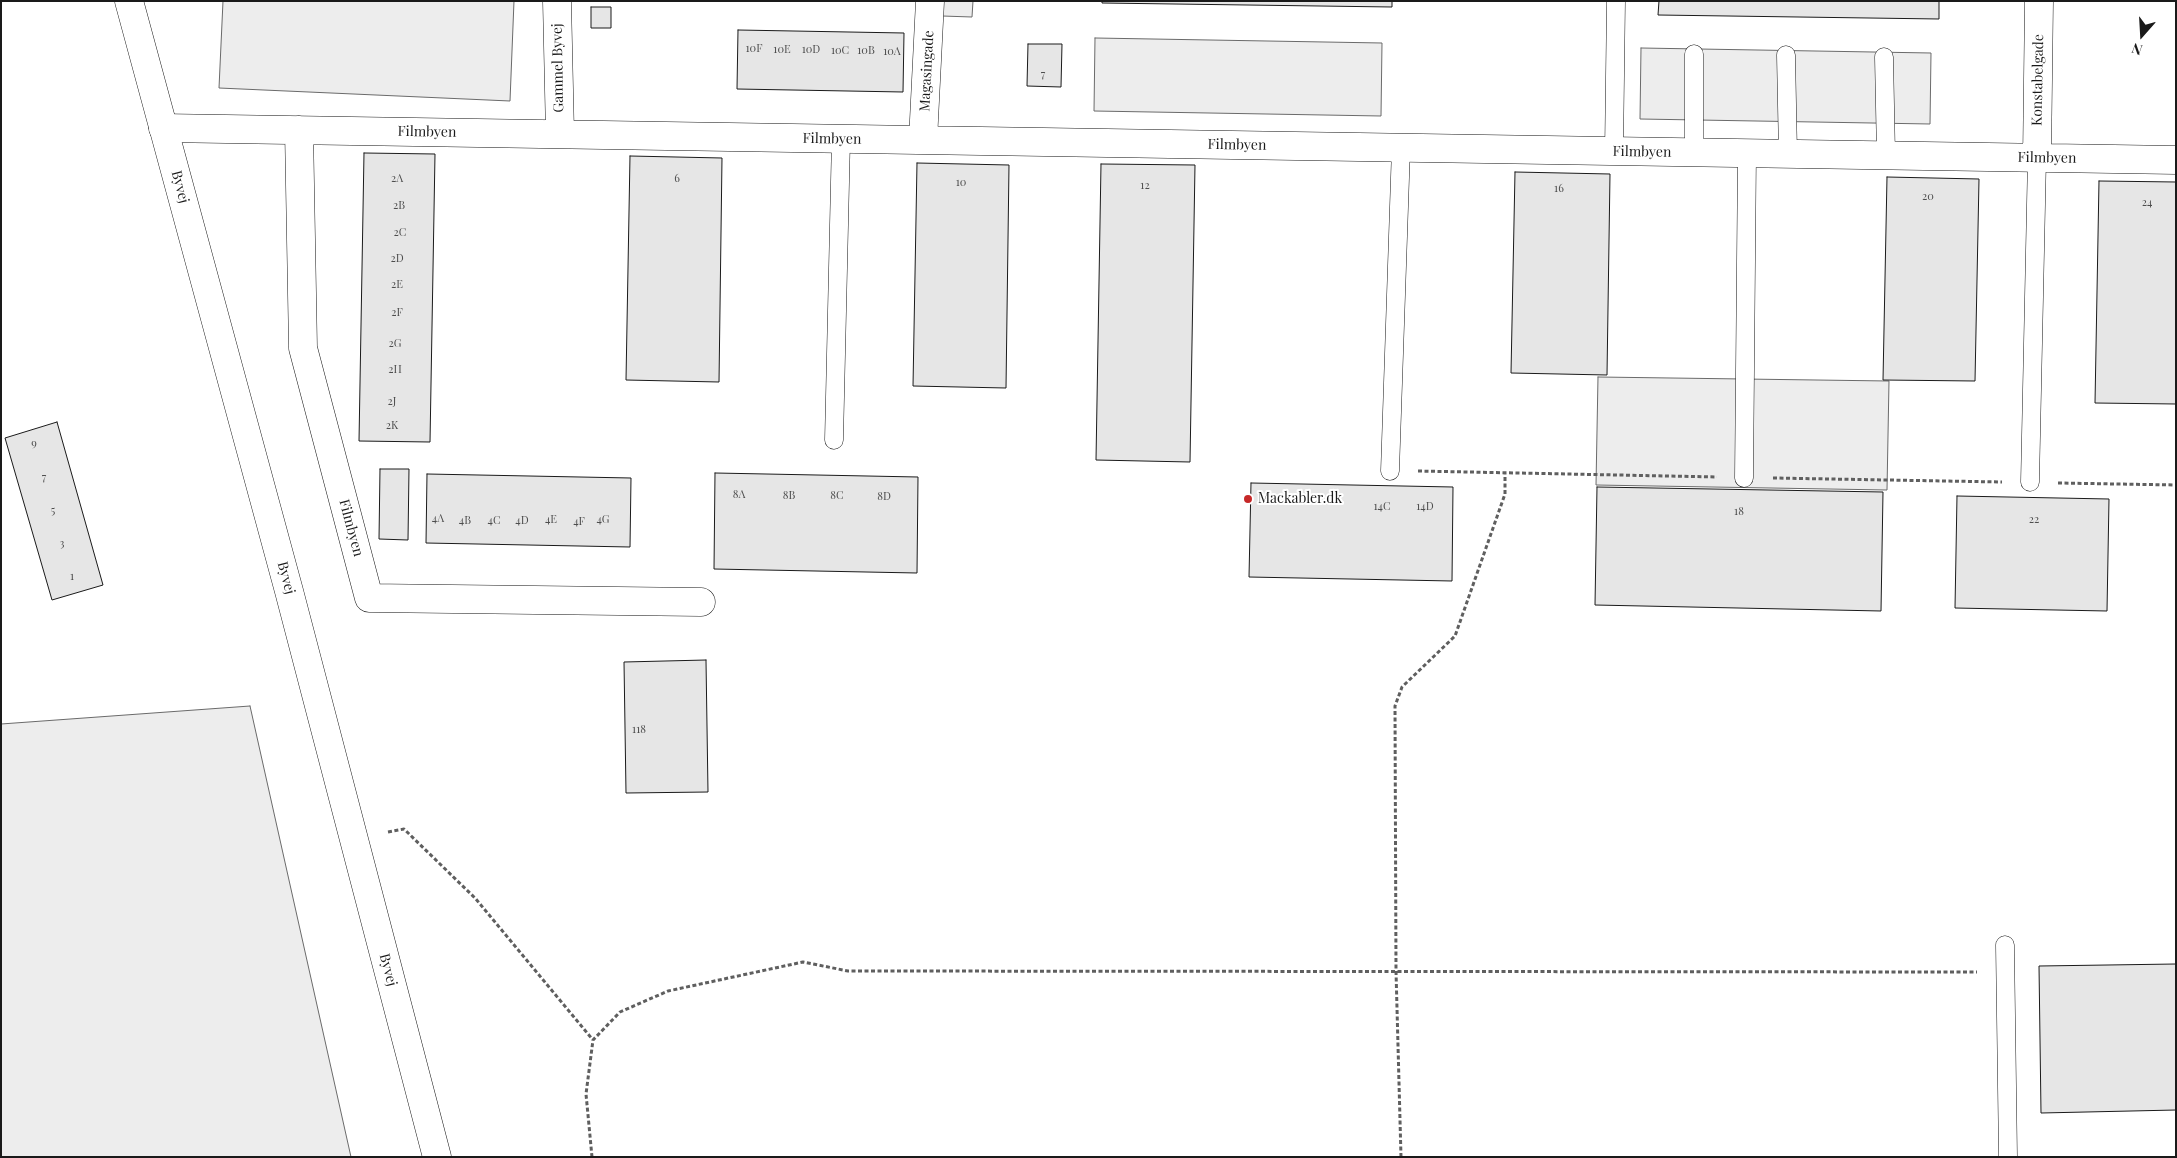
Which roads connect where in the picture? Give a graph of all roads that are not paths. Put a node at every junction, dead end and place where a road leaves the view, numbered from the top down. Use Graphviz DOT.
graph roads {
  1 [pos="129,1"];
  2 [pos="557,1"];
  3 [pos="930,1"];
  4 [pos="1616,1"];
  5 [pos="2039,1"];
  6 [pos="1694,54"];
  7 [pos="1786,55"];
  8 [pos="1884,58"];
  9 [pos="163,128"];
  10 [pos="298,130"];
  11 [pos="560,134"];
  12 [pos="841,139"];
  13 [pos="923,140"];
  14 [pos="1401,148"];
  15 [pos="1614,151"];
  16 [pos="1694,153"];
  17 [pos="1747,154"];
  18 [pos="1788,154"];
  19 [pos="1886,155"];
  20 [pos="2037,158"];
  21 [pos="2176,160"];
  22 [pos="834,440"];
  23 [pos="1390,471"];
  24 [pos="1744,478"];
  25 [pos="2030,482"];
  26 [pos="701,602"];
  27 [pos="2005,945"];
  28 [pos="437,1157"];
  29 [pos="2008,1157"];
  1 -- 9 [label="street, Byvej"];
  2 -- 11 [label="street, Gammel Byvej"];
  3 -- 13 [label="street, Magasingade"];
  4 -- 15 [label="lane"];
  5 -- 20 [label="street, Konstabelgade"];
  6 -- 16 [label="lane"];
  7 -- 18 [label="lane"];
  8 -- 19 [label="lane"];
  9 -- 10 [label="street, Filmbyen"];
  9 -- 28 [label="street, Byvej"];
  10 -- 11 [label="street, Filmbyen"];
  10 -- 26 [label="street, Filmbyen"];
  11 -- 12 [label="street, Filmbyen"];
  12 -- 13 [label="street, Filmbyen"];
  12 -- 22 [label="lane"];
  13 -- 14 [label="street, Filmbyen"];
  14 -- 15 [label="street, Filmbyen"];
  14 -- 23 [label="lane"];
  15 -- 16 [label="street, Filmbyen"];
  16 -- 17 [label="street, Filmbyen"];
  17 -- 18 [label="street, Filmbyen"];
  17 -- 24 [label="lane"];
  18 -- 19 [label="street, Filmbyen"];
  19 -- 20 [label="street, Filmbyen"];
  20 -- 21 [label="street, Filmbyen"];
  20 -- 25 [label="lane"];
  27 -- 29 [label="lane"];
}
